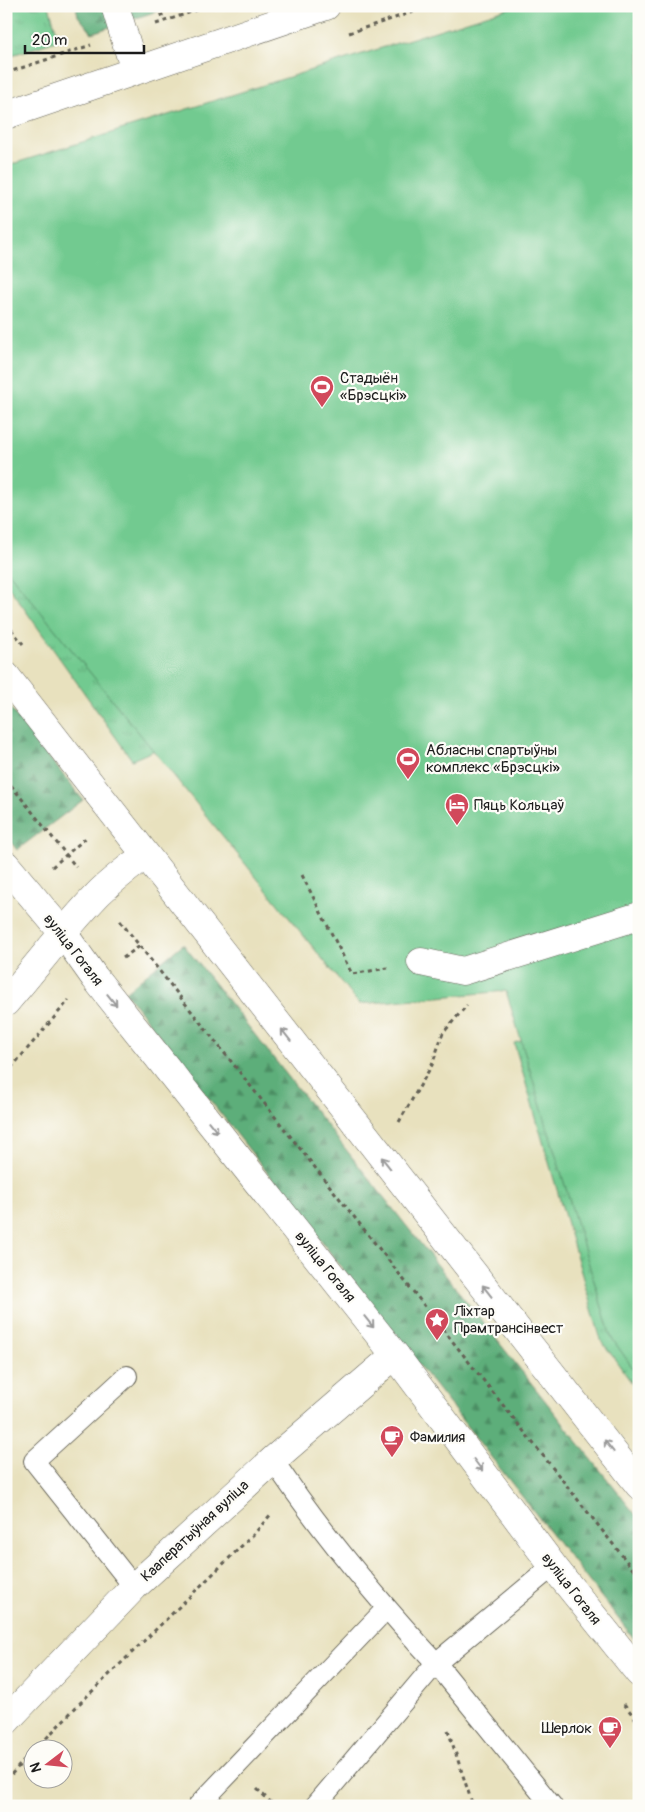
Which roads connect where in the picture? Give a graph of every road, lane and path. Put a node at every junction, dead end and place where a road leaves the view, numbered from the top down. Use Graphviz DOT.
graph roads {
  1 [pos="115,6"];
  2 [pos="159,6"];
  3 [pos="326,6"];
  4 [pos="164,22"];
  5 [pos="135,71"];
  6 [pos="6,115"];
  7 [pos="6,676"];
  8 [pos="6,779"];
  9 [pos="116,815"];
  10 [pos="65,854"];
  11 [pos="144,855"];
  12 [pos="6,865"];
  13 [pos="302,874"];
  14 [pos="26,891"];
  15 [pos="99,894"];
  16 [pos="639,916"];
  17 [pos="62,933"];
  18 [pos="421,962"];
  19 [pos="463,971"];
  20 [pos="69,1000"];
  21 [pos="6,1002"];
  22 [pos="6,1074"];
  23 [pos="399,1122"];
  24 [pos="395,1355"];
  25 [pos="127,1376"];
  26 [pos="273,1460"];
  27 [pos="639,1485"];
  28 [pos="292,1489"];
  29 [pos="553,1566"];
  30 [pos="639,1577"];
  31 [pos="134,1587"];
  32 [pos="386,1609"];
  33 [pos="436,1663"];
  34 [pos="639,1673"];
  35 [pos="6,1721"];
  36 [pos="45,1740"];
  37 [pos="22,1763"];
  38 [pos="6,1780"];
  39 [pos="198,1806"];
  40 [pos="315,1806"];
  41 [pos="552,1806"];
  1 -- 5 [label="main road"];
  2 -- 4 [label="path"];
  3 -- 5 [label="main road"];
  5 -- 6 [label="main road"];
  7 -- 9 [label="main road"];
  8 -- 10 [label="path"];
  9 -- 10 [label="path"];
  9 -- 11 [label="main road"];
  10 -- 14 [label="path"];
  10 -- 15 [label="path"];
  11 -- 15 [label="main road"];
  27 -- 11 [label="main road, one-way"];
  12 -- 14 [label="main road, вуліца Гогаля"];
  13 -- 18 [label="path"];
  14 -- 17 [label="main road, вуліца Гогаля"];
  15 -- 17 [label="main road"];
  15 -- 30 [label="path"];
  16 -- 19 [label="main road"];
  17 -- 21 [label="main road"];
  17 -- 24 [label="main road, вуліца Гогаля, one-way"];
  18 -- 19 [label="main road"];
  19 -- 23 [label="path"];
  20 -- 22 [label="path"];
  24 -- 26 [label="main road, Кааператыўная вуліца"];
  24 -- 29 [label="main road, вуліца Гогаля, one-way"];
  25 -- 31 [label="lane"];
  26 -- 28 [label="lane"];
  26 -- 31 [label="main road, Кааператыўная вуліца"];
  28 -- 32 [label="lane"];
  28 -- 36 [label="path"];
  29 -- 33 [label="lane"];
  29 -- 34 [label="main road, вуліца Гогаля"];
  31 -- 35 [label="main road, Кааператыўная вуліца"];
  32 -- 33 [label="lane"];
  32 -- 39 [label="lane"];
  33 -- 40 [label="lane"];
  33 -- 41 [label="lane"];
  37 -- 38 [label="path"];
}
